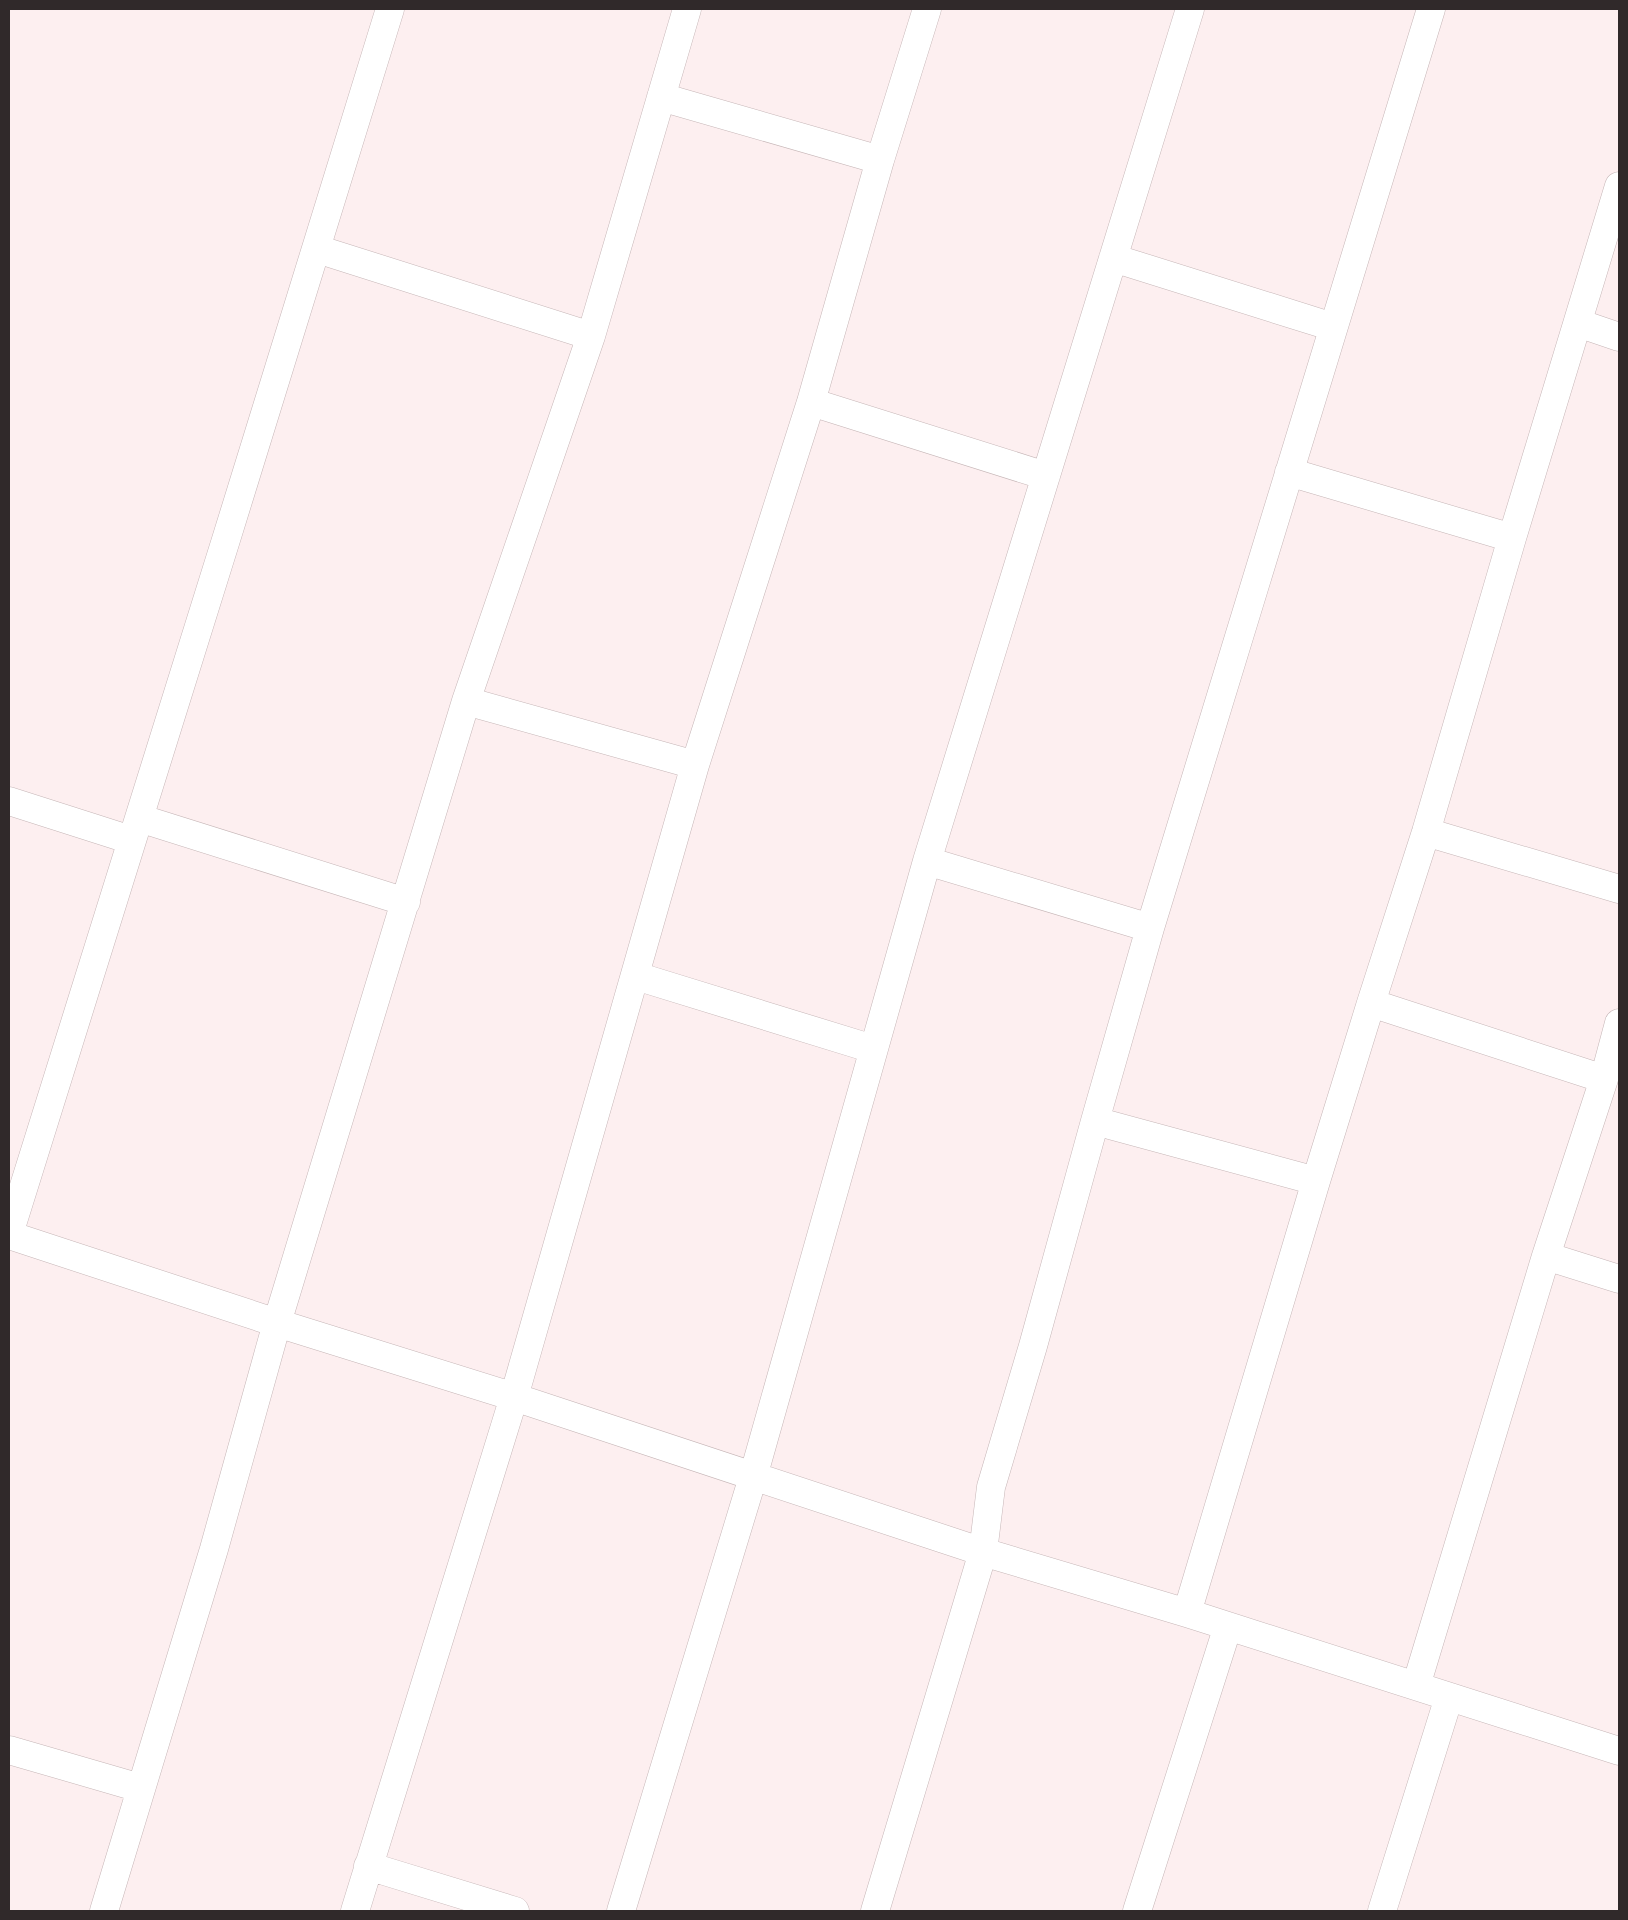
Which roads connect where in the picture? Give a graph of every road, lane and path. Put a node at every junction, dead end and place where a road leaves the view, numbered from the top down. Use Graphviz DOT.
graph roads {
  1 [pos="390,9"];
  2 [pos="687,9"];
  3 [pos="927,9"];
  4 [pos="1190,9"];
  5 [pos="1431,9"];
  6 [pos="661,97"];
  7 [pos="880,160"];
  8 [pos="1619,186"];
  9 [pos="317,249"];
  10 [pos="1113,258"];
  11 [pos="1578,323"];
  12 [pos="1334,327"];
  13 [pos="591,336"];
  14 [pos="1619,337"];
  15 [pos="811,402"];
  16 [pos="1289,472"];
  17 [pos="1046,476"];
  18 [pos="1512,538"];
  19 [pos="466,701"];
  20 [pos="695,765"];
  21 [pos="9,801"];
  22 [pos="135,829"];
  23 [pos="1426,832"];
  24 [pos="927,861"];
  25 [pos="1619,889"];
  26 [pos="406,902"];
  27 [pos="1150,928"];
  28 [pos="636,976"];
  29 [pos="1371,1003"];
  30 [pos="1619,1024"];
  31 [pos="873,1048"];
  32 [pos="1604,1079"];
  33 [pos="1095,1121"];
  34 [pos="1316,1181"];
  35 [pos="9,1235"];
  36 [pos="1546,1256"];
  37 [pos="1619,1279"];
  38 [pos="277,1323"];
  39 [pos="514,1397"];
  40 [pos="753,1477"];
  41 [pos="983,1552"];
  42 [pos="1187,1613"];
  43 [pos="1228,1626"];
  44 [pos="1416,1686"];
  45 [pos="1449,1697"];
  46 [pos="9,1750"];
  47 [pos="1619,1751"];
  48 [pos="140,1788"];
  49 [pos="368,1866"];
  50 [pos="104,1911"];
  51 [pos="355,1911"];
  52 [pos="515,1911"];
  53 [pos="621,1911"];
  54 [pos="875,1911"];
  55 [pos="1137,1911"];
  56 [pos="1382,1911"];
  1 -- 9 [label="street"];
  2 -- 6 [label="street"];
  3 -- 7 [label="street"];
  4 -- 10 [label="street"];
  5 -- 12 [label="street"];
  6 -- 7 [label="street"];
  6 -- 13 [label="street"];
  7 -- 15 [label="street"];
  8 -- 11 [label="street"];
  9 -- 13 [label="street"];
  9 -- 22 [label="street"];
  10 -- 12 [label="street"];
  10 -- 17 [label="street"];
  11 -- 14 [label="street"];
  11 -- 18 [label="street"];
  12 -- 16 [label="street"];
  13 -- 19 [label="street"];
  15 -- 17 [label="street"];
  15 -- 20 [label="street"];
  16 -- 18 [label="street"];
  16 -- 27 [label="street"];
  17 -- 24 [label="street"];
  18 -- 23 [label="street"];
  19 -- 20 [label="street"];
  19 -- 26 [label="street"];
  20 -- 28 [label="street"];
  21 -- 22 [label="street"];
  22 -- 26 [label="street"];
  22 -- 35 [label="street"];
  23 -- 25 [label="street"];
  23 -- 29 [label="street"];
  24 -- 27 [label="street"];
  24 -- 31 [label="street"];
  26 -- 38 [label="street"];
  27 -- 33 [label="street"];
  28 -- 31 [label="street"];
  28 -- 39 [label="street"];
  29 -- 32 [label="street"];
  29 -- 34 [label="street"];
  30 -- 32 [label="street"];
  31 -- 40 [label="street"];
  32 -- 36 [label="street"];
  33 -- 34 [label="street"];
  33 -- 41 [label="street"];
  34 -- 42 [label="street"];
  35 -- 38 [label="street"];
  36 -- 37 [label="street"];
  36 -- 44 [label="street"];
  38 -- 39 [label="street"];
  38 -- 48 [label="street"];
  39 -- 40 [label="street"];
  39 -- 49 [label="street"];
  40 -- 41 [label="street"];
  40 -- 53 [label="street"];
  41 -- 42 [label="street"];
  41 -- 54 [label="street"];
  42 -- 43 [label="street"];
  43 -- 44 [label="street"];
  43 -- 55 [label="street"];
  44 -- 45 [label="street"];
  45 -- 47 [label="street"];
  45 -- 56 [label="street"];
  46 -- 48 [label="street"];
  48 -- 50 [label="street"];
  49 -- 51 [label="street"];
  49 -- 52 [label="street"];
}
